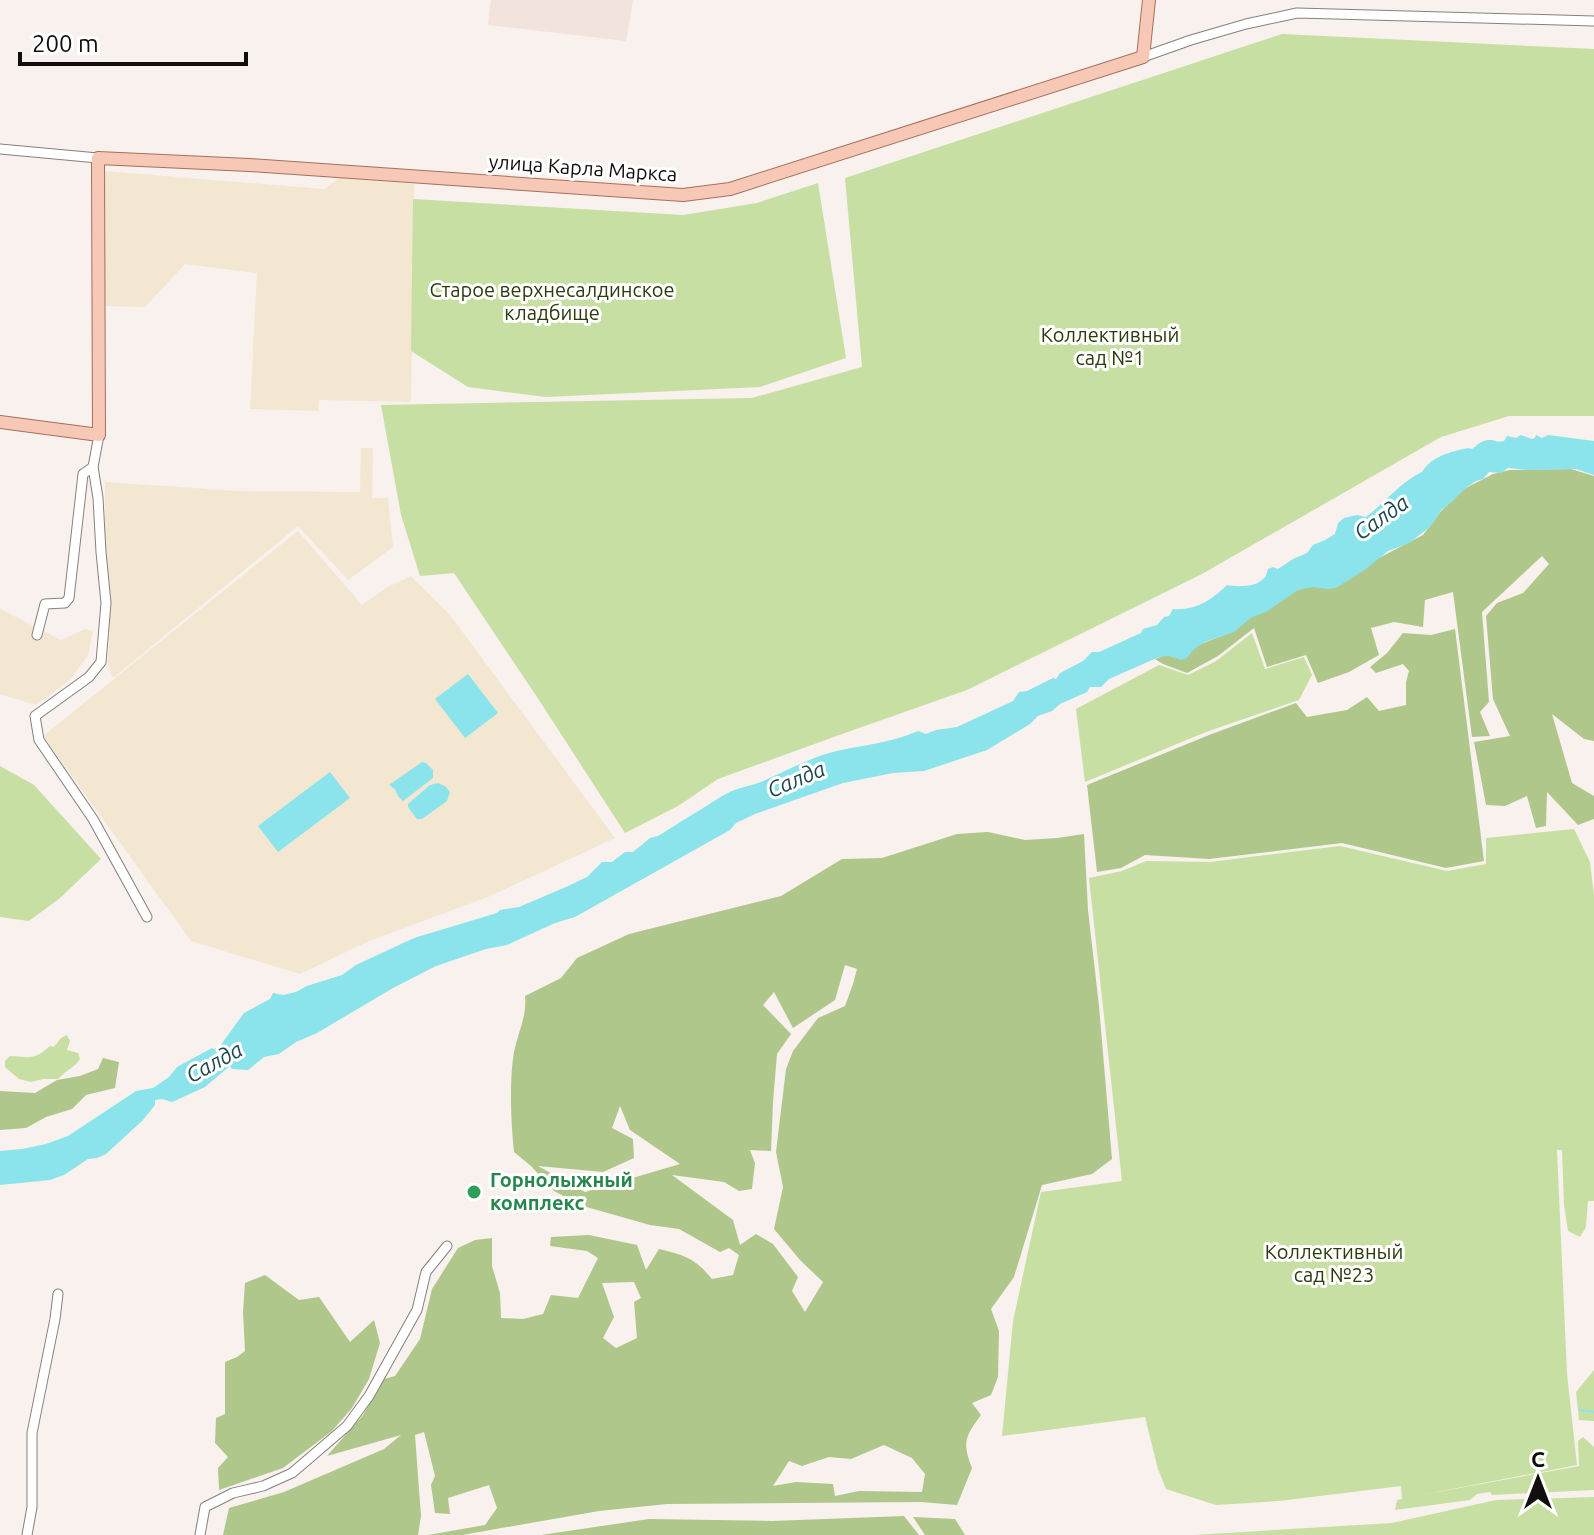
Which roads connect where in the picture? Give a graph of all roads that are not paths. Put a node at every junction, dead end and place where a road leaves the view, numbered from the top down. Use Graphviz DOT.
graph roads {
  1 [pos="1149,0"];
  2 [pos="1594,21"];
  3 [pos="1143,57"];
  4 [pos="0,149"];
  5 [pos="98,158"];
  6 [pos="0,422"];
  7 [pos="99,435"];
  8 [pos="93,467"];
  9 [pos="37,635"];
  10 [pos="147,917"];
  11 [pos="447,1246"];
  12 [pos="58,1294"];
  13 [pos="27,1535"];
  14 [pos="200,1535"];
  1 -- 3 [label="main road"];
  2 -- 3 [label="street"];
  3 -- 5 [label="main road, улица Карла Маркса"];
  4 -- 5 [label="street, улица Карла Маркса"];
  5 -- 7 [label="main road"];
  6 -- 7 [label="main road"];
  7 -- 8 [label="street"];
  8 -- 9 [label="street"];
  8 -- 10 [label="street"];
  11 -- 14 [label="street"];
  12 -- 13 [label="street"];
}
